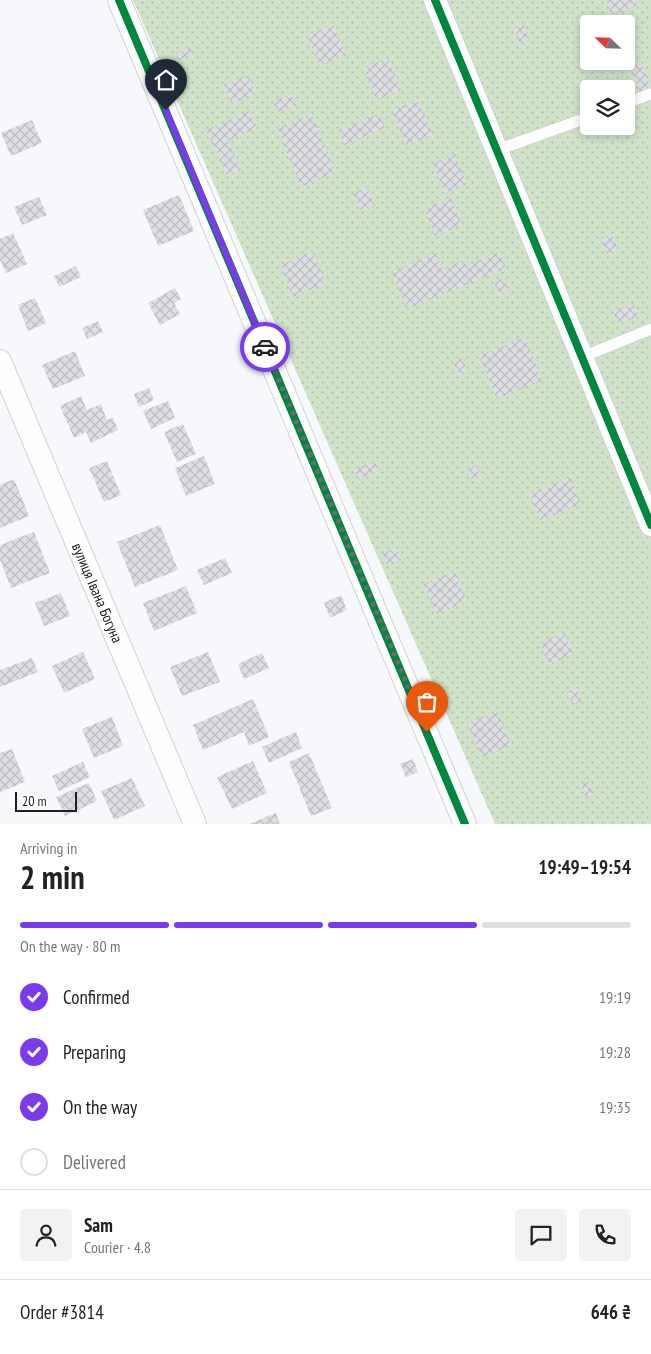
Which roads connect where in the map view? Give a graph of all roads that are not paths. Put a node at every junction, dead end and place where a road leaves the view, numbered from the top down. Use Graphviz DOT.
graph roads {
  1 [pos="120,0"];
  2 [pos="436,0"];
  3 [pos="651,94"];
  4 [pos="635,100"];
  5 [pos="580,120"];
  6 [pos="497,150"];
  7 [pos="651,329"];
  8 [pos="582,357"];
  9 [pos="0,361"];
  10 [pos="651,525"];
  11 [pos="195,824"];
  12 [pos="465,824"];
  1 -- 12 [label="street"];
  2 -- 6 [label="street"];
  3 -- 4 [label="lane"];
  5 -- 6 [label="lane"];
  6 -- 8 [label="street"];
  7 -- 8 [label="lane"];
  8 -- 10 [label="street"];
  9 -- 11 [label="street, вулиця Івана Богуна"];
}
